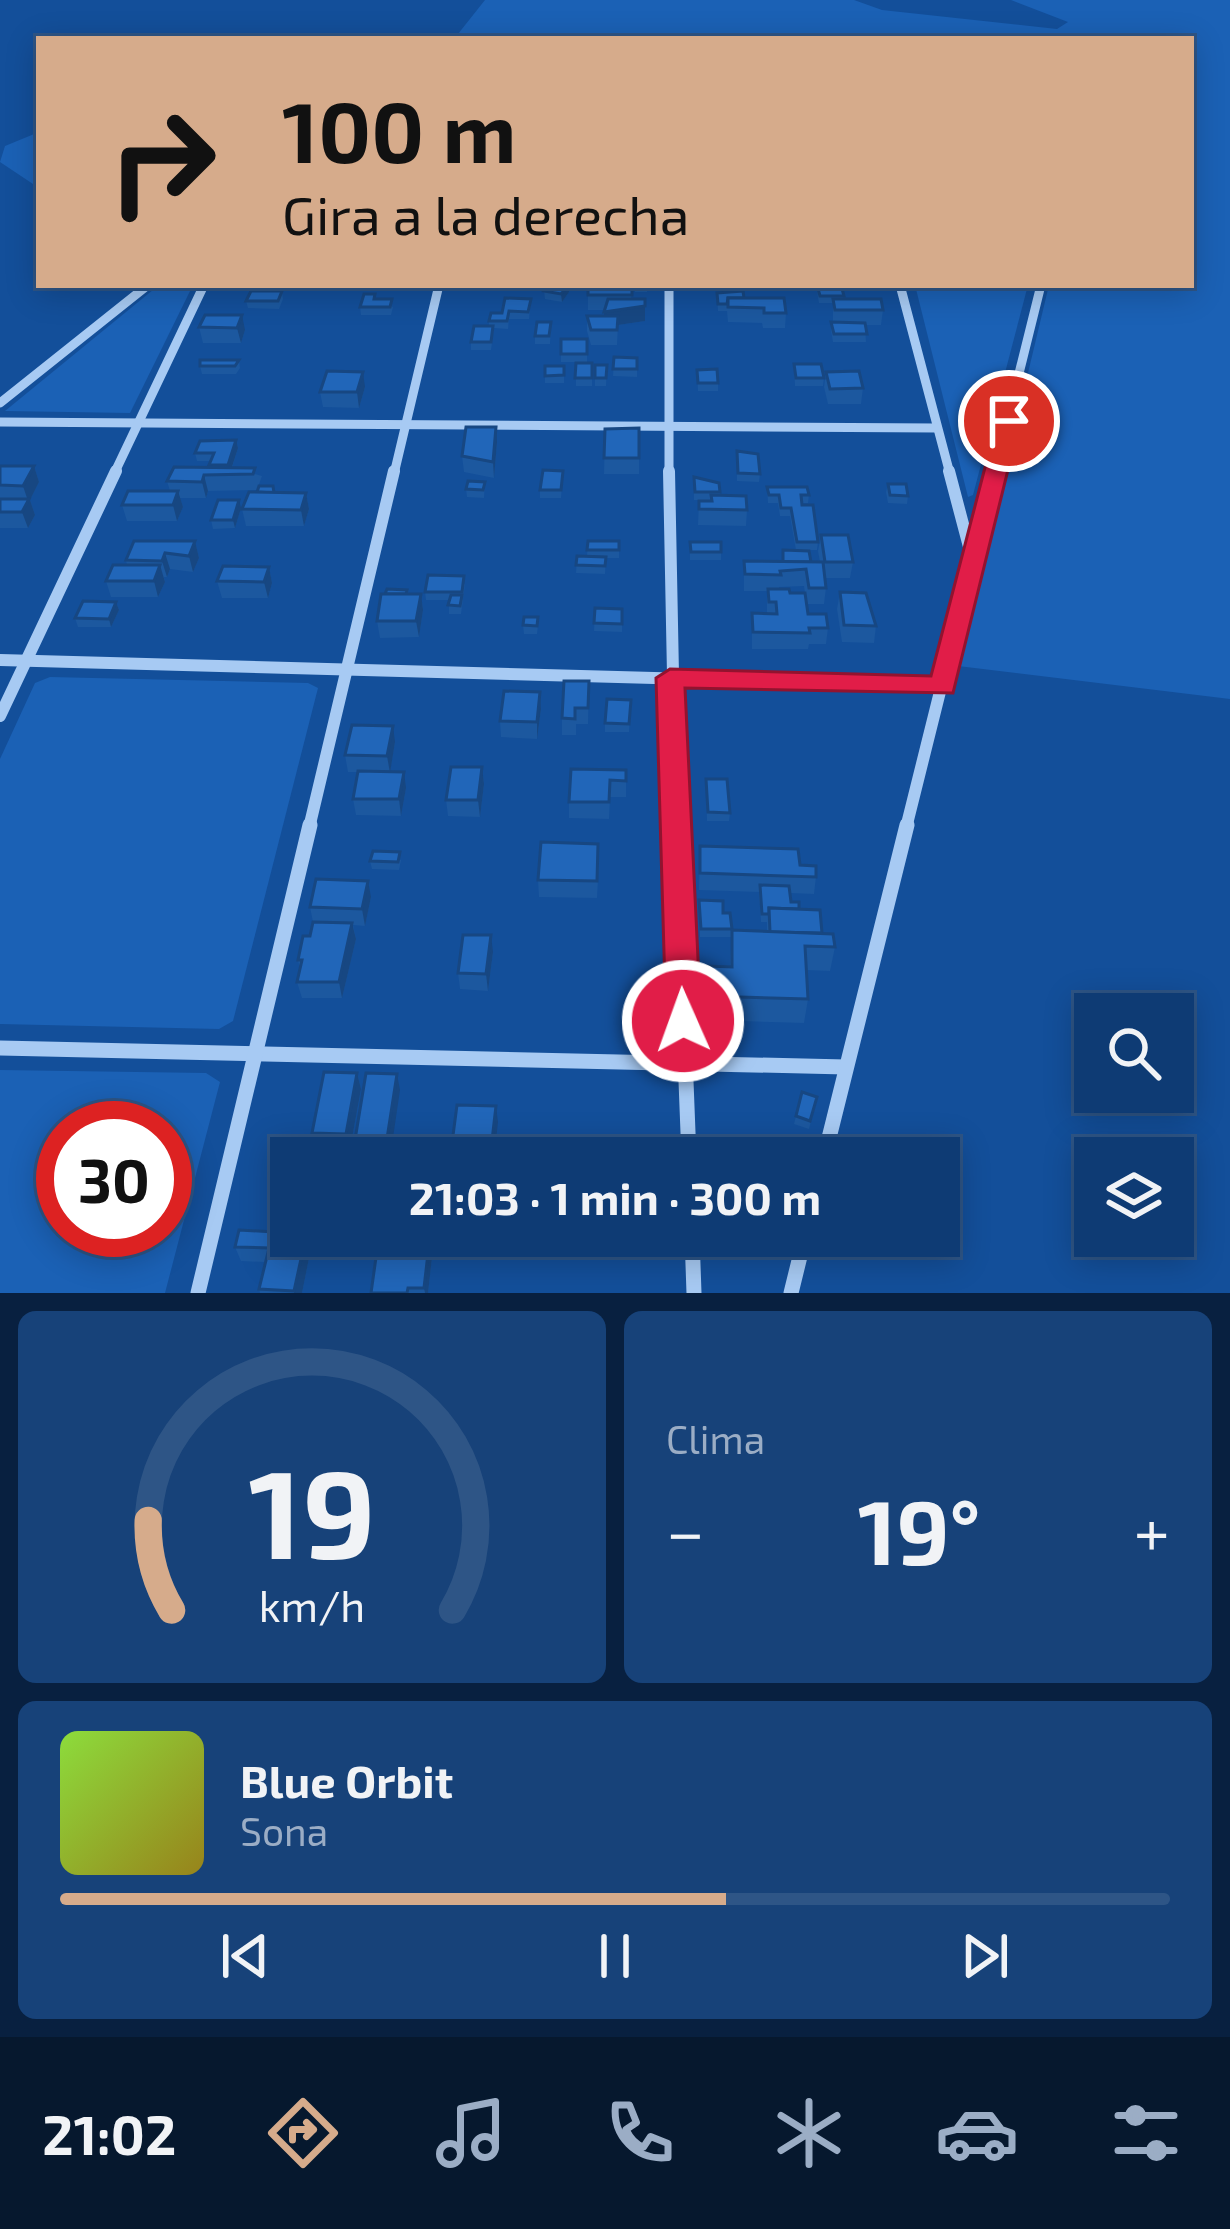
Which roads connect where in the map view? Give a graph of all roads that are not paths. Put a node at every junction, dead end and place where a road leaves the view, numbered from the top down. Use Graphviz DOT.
graph roads {
  1 [pos="144,288"];
  2 [pos="203,288"];
  3 [pos="439,288"];
  4 [pos="669,288"];
  5 [pos="901,288"];
  6 [pos="1040,288"];
  7 [pos="0,403"];
  8 [pos="0,422"];
  9 [pos="139,423"];
  10 [pos="406,424"];
  11 [pos="670,426"];
  12 [pos="937,428"];
  13 [pos="973,563"];
  14 [pos="0,660"];
  15 [pos="26,661"];
  16 [pos="346,670"];
  17 [pos="670,678"];
  18 [pos="943,686"];
  19 [pos="0,716"];
  20 [pos="0,1048"];
  21 [pos="252,1054"];
  22 [pos="685,1064"];
  23 [pos="846,1067"];
  24 [pos="687,1137"];
  25 [pos="829,1137"];
  26 [pos="693,1257"];
  27 [pos="800,1257"];
  28 [pos="198,1293"];
  29 [pos="694,1293"];
  30 [pos="791,1293"];
  1 -- 7 [label="street"];
  2 -- 9 [label="street"];
  3 -- 10 [label="street"];
  4 -- 11 [label="street"];
  5 -- 12 [label="street"];
  6 -- 13 [label="street"];
  8 -- 9 [label="street"];
  9 -- 10 [label="street"];
  9 -- 15 [label="street"];
  10 -- 11 [label="street"];
  10 -- 16 [label="street"];
  11 -- 12 [label="street"];
  11 -- 17 [label="street"];
  12 -- 13 [label="street"];
  13 -- 18 [label="street"];
  14 -- 15 [label="street"];
  15 -- 16 [label="street"];
  15 -- 19 [label="street"];
  16 -- 17 [label="street"];
  16 -- 21 [label="street"];
  17 -- 18 [label="street"];
  17 -- 22 [label="street"];
  18 -- 23 [label="street"];
  20 -- 21 [label="street"];
  21 -- 22 [label="street"];
  21 -- 28 [label="street"];
  22 -- 23 [label="street"];
  22 -- 24 [label="street"];
  23 -- 25 [label="street"];
  26 -- 29 [label="street"];
  27 -- 30 [label="street"];
}
